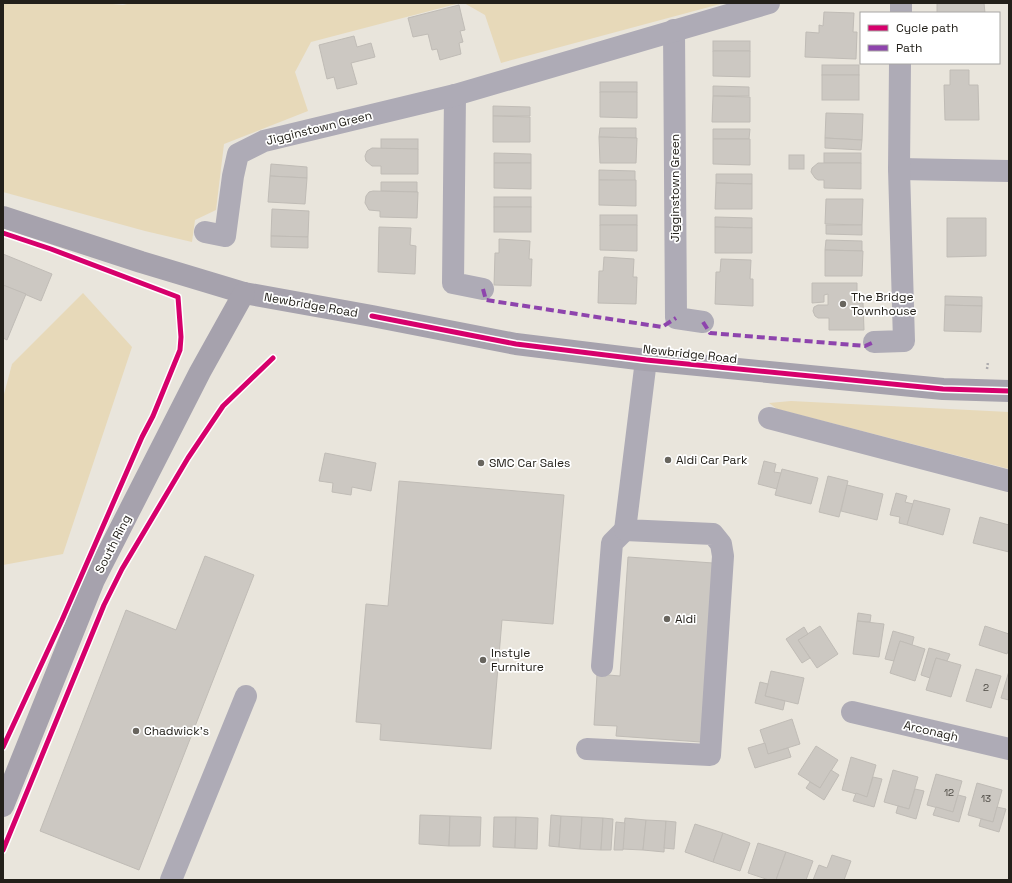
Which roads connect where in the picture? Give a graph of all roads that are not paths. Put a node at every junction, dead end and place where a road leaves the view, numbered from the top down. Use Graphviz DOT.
graph roads {
  1 [pos="769,3"];
  2 [pos="674,30"];
  3 [pos="900,64"];
  4 [pos="455,95"];
  5 [pos="899,169"];
  6 [pos="1009,171"];
  7 [pos="3,217"];
  8 [pos="205,232"];
  9 [pos="483,289"];
  10 [pos="244,292"];
  11 [pos="703,322"];
  12 [pos="874,342"];
  13 [pos="646,360"];
  14 [pos="1009,391"];
  15 [pos="769,418"];
  16 [pos="1009,480"];
  17 [pos="625,530"];
  18 [pos="602,666"];
  19 [pos="246,696"];
  20 [pos="852,712"];
  21 [pos="588,749"];
  22 [pos="1009,749"];
  23 [pos="3,806"];
  24 [pos="171,880"];
  1 -- 2 [label="street, Jigginstown Green"];
  2 -- 4 [label="street, Jigginstown Green"];
  2 -- 11 [label="street, Jigginstown Green"];
  3 -- 5 [label="street"];
  4 -- 8 [label="street, Jigginstown Green"];
  4 -- 9 [label="street"];
  5 -- 6 [label="street"];
  5 -- 12 [label="street"];
  7 -- 10 [label="main road, Newbridge Road"];
  10 -- 13 [label="main road, Newbridge Road"];
  10 -- 23 [label="main road, South Ring"];
  13 -- 14 [label="main road, Newbridge Road"];
  13 -- 17 [label="street"];
  15 -- 16 [label="street"];
  17 -- 18 [label="street"];
  17 -- 21 [label="street"];
  19 -- 24 [label="street"];
  20 -- 22 [label="street, Arconagh"];
}
